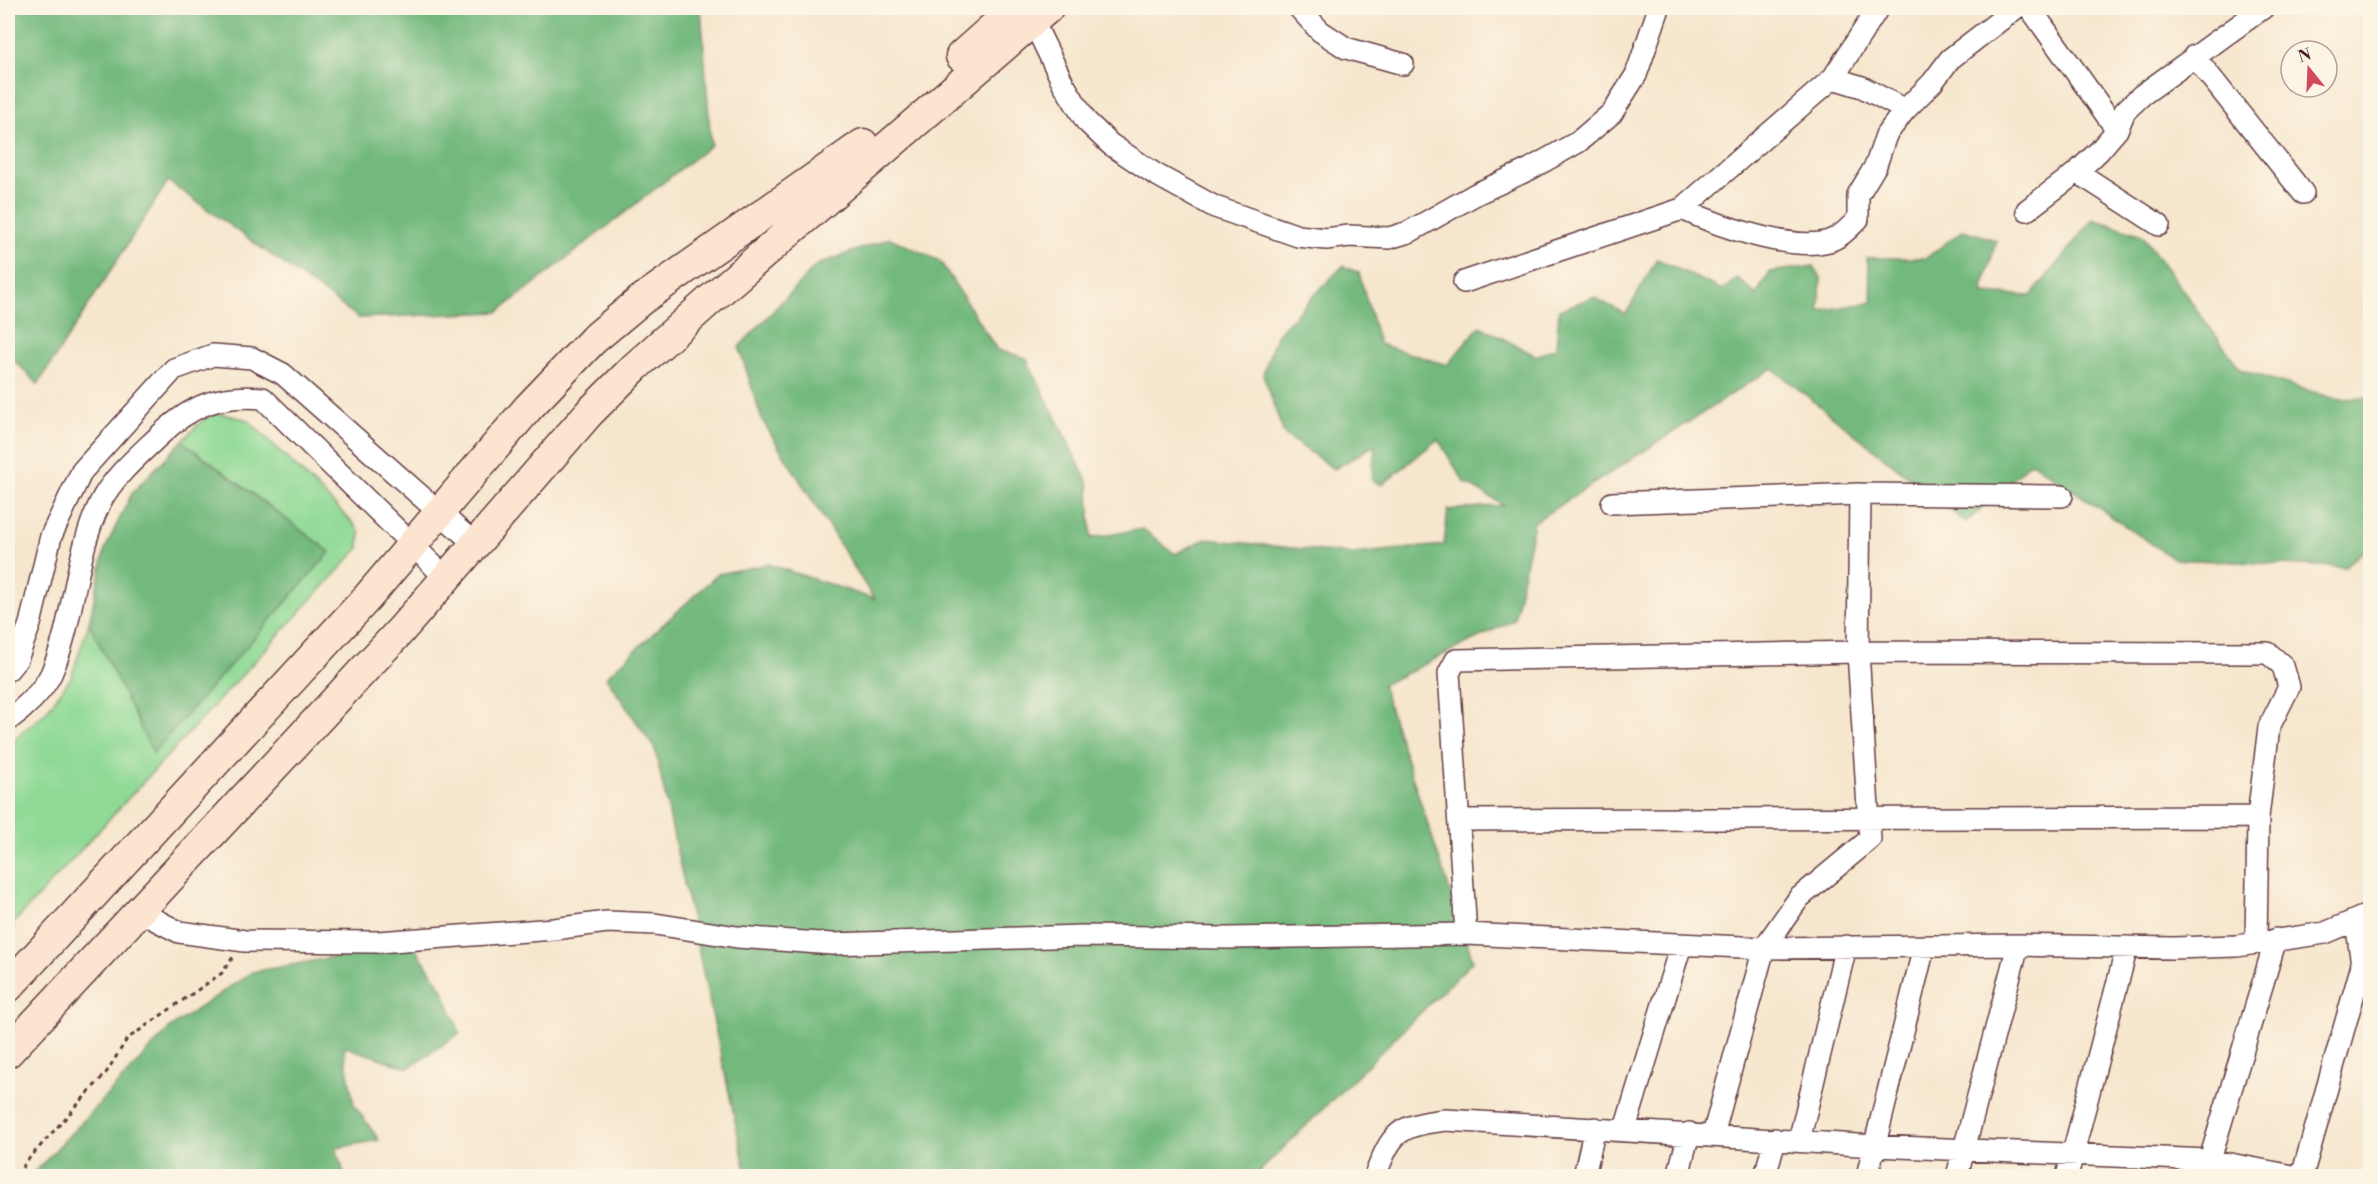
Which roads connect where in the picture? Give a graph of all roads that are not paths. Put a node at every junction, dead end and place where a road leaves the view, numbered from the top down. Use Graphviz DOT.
graph roads {
  1 [pos="1299,8"];
  2 [pos="1659,8"];
  3 [pos="1878,8"];
  4 [pos="2016,8"];
  5 [pos="2030,8"];
  6 [pos="2262,8"];
  7 [pos="1030,11"];
  8 [pos="2194,56"];
  9 [pos="1403,64"];
  10 [pos="1833,78"];
  11 [pos="1905,110"];
  12 [pos="2117,130"];
  13 [pos="866,153"];
  14 [pos="2078,172"];
  15 [pos="2303,194"];
  16 [pos="1682,209"];
  17 [pos="2027,210"];
  18 [pos="2159,225"];
  19 [pos="1464,282"];
  20 [pos="1860,494"];
  21 [pos="2062,496"];
  22 [pos="1612,503"];
  23 [pos="440,513"];
  24 [pos="475,544"];
  25 [pos="412,545"];
  26 [pos="446,578"];
  27 [pos="1858,652"];
  28 [pos="8,670"];
  29 [pos="8,720"];
  30 [pos="1869,817"];
  31 [pos="2258,818"];
  32 [pos="1459,820"];
  33 [pos="138,911"];
  34 [pos="2363,918"];
  35 [pos="1466,934"];
  36 [pos="2266,940"];
  37 [pos="1681,945"];
  38 [pos="2018,945"];
  39 [pos="1846,946"];
  40 [pos="1924,947"];
  41 [pos="2127,947"];
  42 [pos="1764,948"];
  43 [pos="8,987"];
  44 [pos="8,1052"];
  45 [pos="1595,1128"];
  46 [pos="1625,1129"];
  47 [pos="1689,1133"];
  48 [pos="1713,1135"];
  49 [pos="1775,1139"];
  50 [pos="1799,1141"];
  51 [pos="1875,1146"];
  52 [pos="1965,1149"];
  53 [pos="2070,1166"];
  54 [pos="2207,1168"];
  55 [pos="1375,1176"];
  56 [pos="1584,1176"];
  57 [pos="1678,1176"];
  58 [pos="1765,1176"];
  59 [pos="1868,1176"];
  60 [pos="1957,1176"];
  61 [pos="2293,1176"];
  62 [pos="2302,1176"];
  1 -- 9 [label="street"];
  2 -- 7 [label="street"];
  3 -- 10 [label="street"];
  4 -- 11 [label="street"];
  5 -- 12 [label="street"];
  6 -- 8 [label="street"];
  7 -- 13 [label="main road"];
  8 -- 12 [label="street"];
  8 -- 15 [label="street"];
  10 -- 11 [label="street"];
  10 -- 16 [label="street"];
  11 -- 16 [label="street"];
  12 -- 14 [label="street"];
  13 -- 23 [label="main road"];
  13 -- 24 [label="main road"];
  14 -- 17 [label="street"];
  14 -- 18 [label="street"];
  16 -- 19 [label="street"];
  20 -- 21 [label="street"];
  20 -- 22 [label="street"];
  20 -- 27 [label="street"];
  23 -- 24 [label="street"];
  23 -- 25 [label="main road"];
  23 -- 28 [label="street"];
  24 -- 26 [label="main road"];
  25 -- 26 [label="street"];
  25 -- 29 [label="street"];
  25 -- 43 [label="main road"];
  26 -- 33 [label="main road"];
  27 -- 30 [label="street"];
  27 -- 31 [label="street"];
  27 -- 32 [label="street"];
  30 -- 31 [label="street"];
  30 -- 32 [label="street"];
  30 -- 42 [label="street"];
  31 -- 36 [label="street"];
  32 -- 35 [label="street"];
  33 -- 35 [label="street"];
  33 -- 44 [label="main road"];
  34 -- 36 [label="street"];
  34 -- 62 [label="street"];
  35 -- 37 [label="street"];
  36 -- 41 [label="street"];
  36 -- 54 [label="street"];
  37 -- 42 [label="street"];
  37 -- 46 [label="street"];
  38 -- 40 [label="street"];
  38 -- 41 [label="street"];
  38 -- 52 [label="street"];
  39 -- 40 [label="street"];
  39 -- 42 [label="street"];
  39 -- 50 [label="street"];
  40 -- 51 [label="street"];
  41 -- 53 [label="street"];
  42 -- 48 [label="street"];
  45 -- 46 [label="street"];
  45 -- 55 [label="street"];
  45 -- 56 [label="street"];
  46 -- 47 [label="street"];
  47 -- 48 [label="street"];
  47 -- 57 [label="street"];
  48 -- 49 [label="street"];
  49 -- 50 [label="street"];
  49 -- 58 [label="street"];
  50 -- 51 [label="street"];
  51 -- 52 [label="street"];
  51 -- 59 [label="street"];
  52 -- 53 [label="street"];
  52 -- 60 [label="street"];
  53 -- 54 [label="street"];
  54 -- 61 [label="street"];
}
